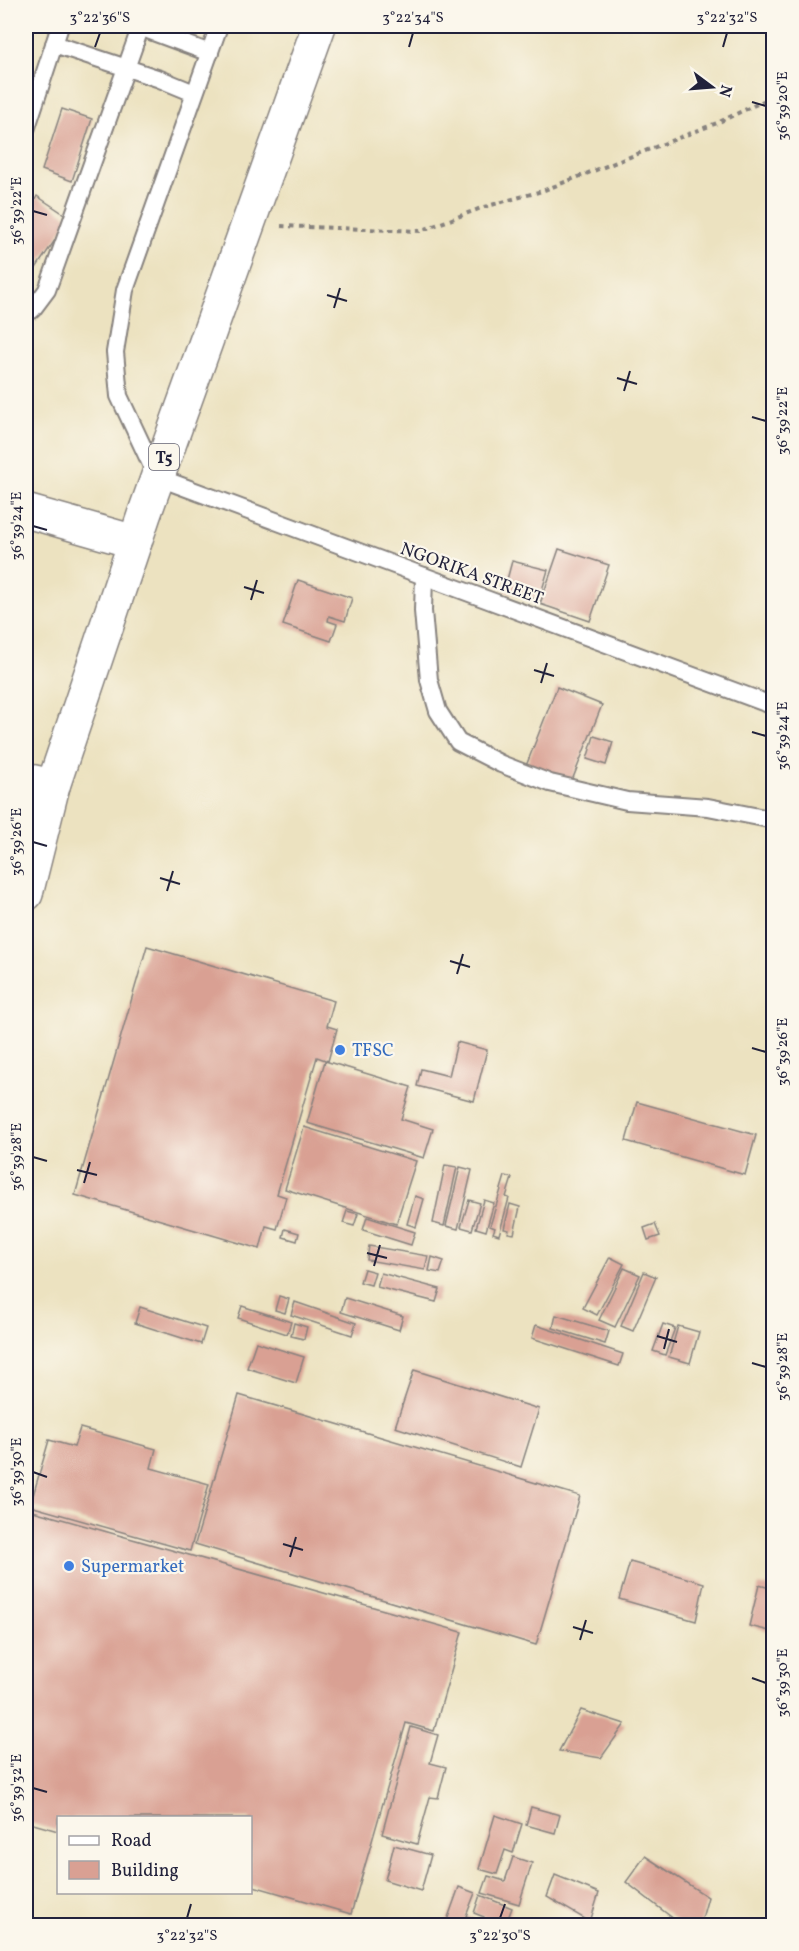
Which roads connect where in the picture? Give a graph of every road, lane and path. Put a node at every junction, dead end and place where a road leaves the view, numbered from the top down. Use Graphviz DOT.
graph roads {
  1 [pos="60,26"];
  2 [pos="139,26"];
  3 [pos="219,26"];
  4 [pos="320,26"];
  5 [pos="54,44"];
  6 [pos="210,53"];
  7 [pos="126,68"];
  8 [pos="194,93"];
  9 [pos="774,96"];
  10 [pos="26,130"];
  11 [pos="248,225"];
  12 [pos="26,311"];
  13 [pos="157,477"];
  14 [pos="26,511"];
  15 [pos="135,542"];
  16 [pos="424,576"];
  17 [pos="774,706"];
  18 [pos="39,783"];
  19 [pos="774,820"];
  20 [pos="26,894"];
  1 -- 5 [label="lane"];
  2 -- 6 [label="lane"];
  2 -- 7 [label="lane"];
  3 -- 6 [label="lane"];
  4 -- 11 [label="main road, T5"];
  5 -- 7 [label="lane"];
  5 -- 10 [label="lane"];
  6 -- 8 [label="lane"];
  7 -- 8 [label="lane"];
  7 -- 12 [label="lane"];
  8 -- 13 [label="lane"];
  9 -- 11 [label="path"];
  11 -- 13 [label="main road, T5"];
  13 -- 15 [label="main road, T5"];
  13 -- 16 [label="lane, NGORIKA STREET"];
  14 -- 15 [label="main road"];
  15 -- 18 [label="main road, T5"];
  16 -- 17 [label="lane, NGORIKA STREET"];
  16 -- 19 [label="lane"];
  18 -- 20 [label="main road, T5"];
}
